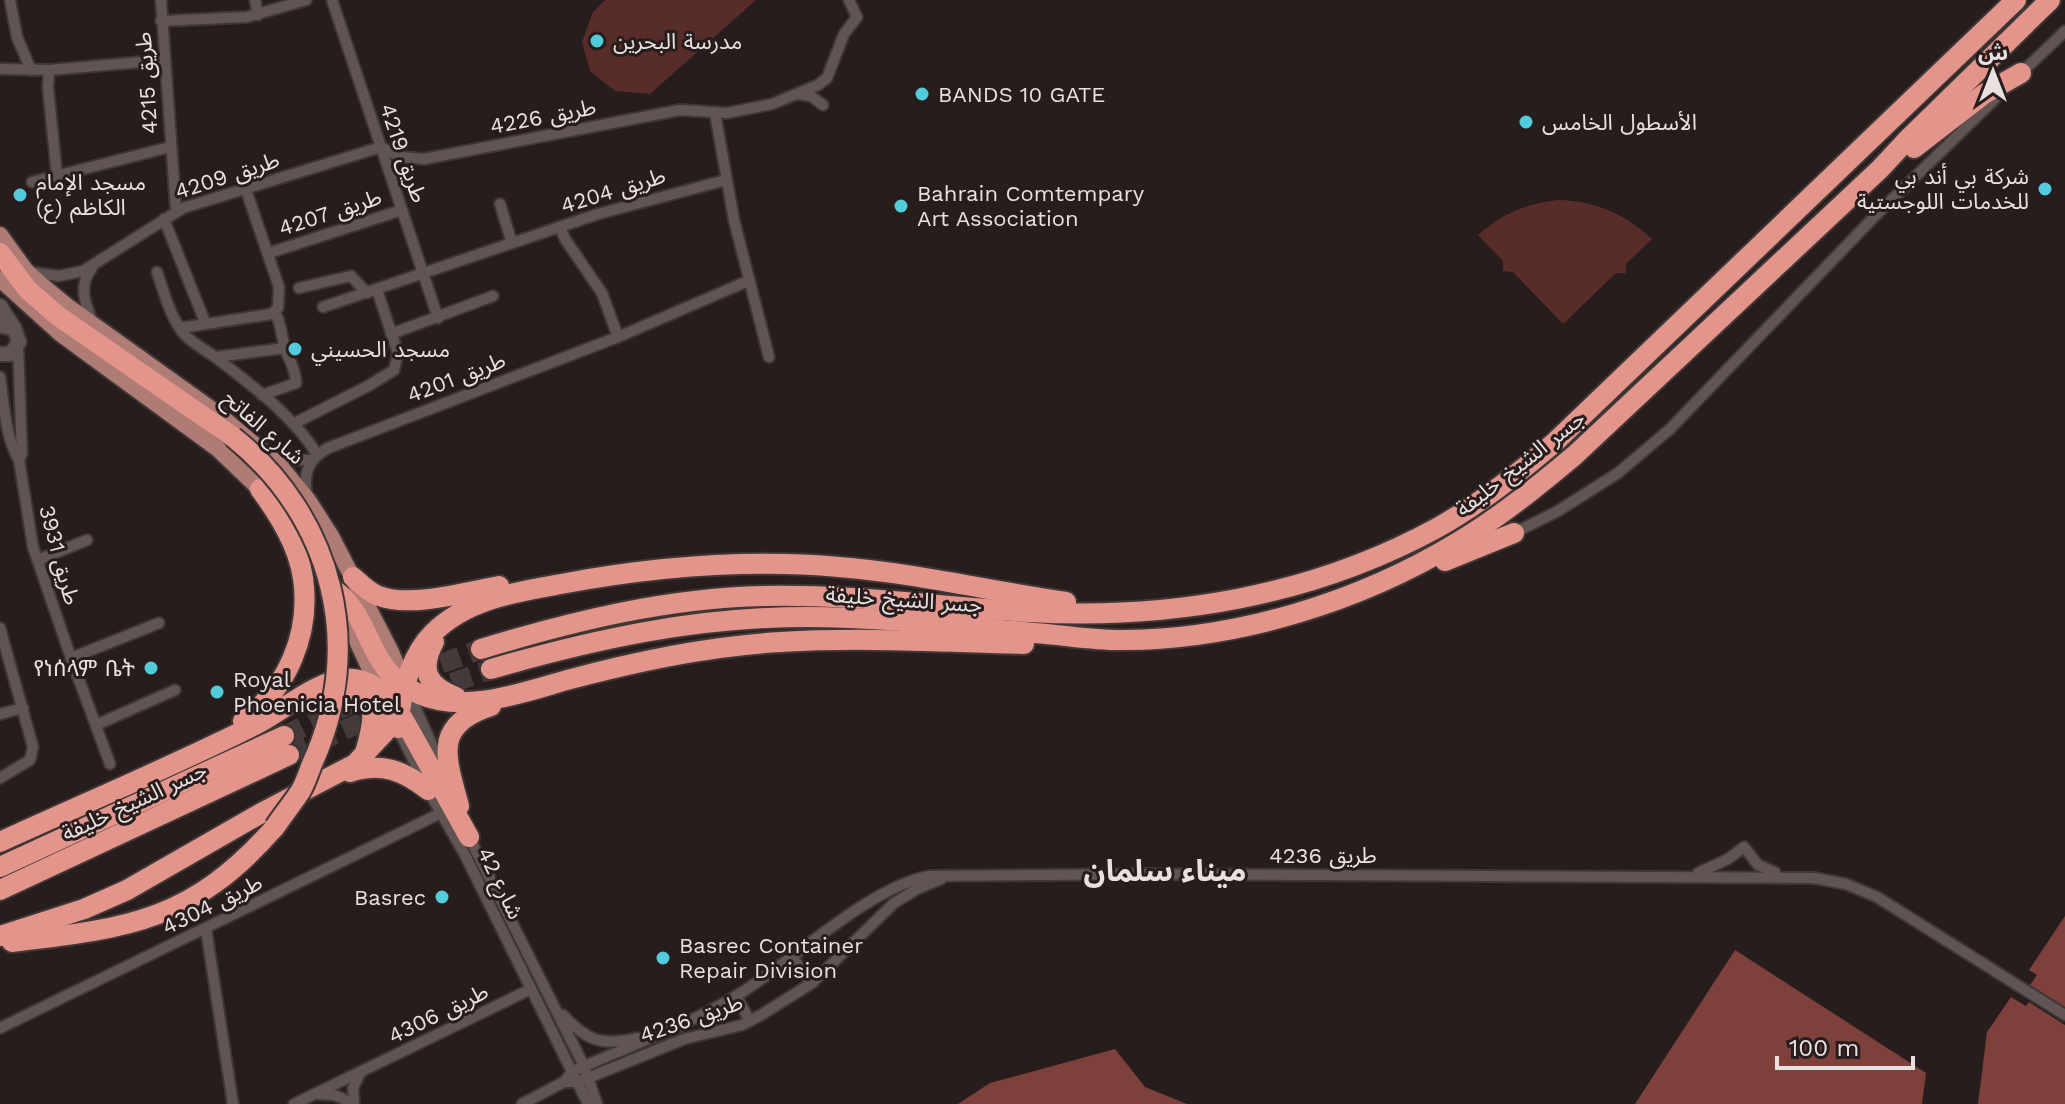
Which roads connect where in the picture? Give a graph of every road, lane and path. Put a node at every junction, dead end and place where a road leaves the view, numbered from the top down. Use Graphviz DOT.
graph roads {
  1 [pos="10,0"];
  2 [pos="161,0"];
  3 [pos="255,0"];
  4 [pos="306,0"];
  5 [pos="332,0"];
  6 [pos="849,0"];
  7 [pos="2016,0"];
  8 [pos="2050,0"];
  9 [pos="258,15"];
  10 [pos="161,21"];
  11 [pos="2065,31"];
  12 [pos="165,60"];
  13 [pos="0,69"];
  14 [pos="31,70"];
  15 [pos="49,70"];
  16 [pos="2021,73"];
  17 [pos="795,94"];
  18 [pos="823,105"];
  19 [pos="715,113"];
  20 [pos="170,147"];
  21 [pos="381,147"];
  22 [pos="1880,169"];
  23 [pos="57,176"];
  24 [pos="726,180"];
  25 [pos="32,182"];
  26 [pos="246,190"];
  27 [pos="500,204"];
  28 [pos="402,210"];
  29 [pos="176,211"];
  30 [pos="164,219"];
  31 [pos="560,227"];
  32 [pos="0,235"];
  33 [pos="512,243"];
  34 [pos="0,253"];
  35 [pos="269,253"];
  36 [pos="97,264"];
  37 [pos="26,271"];
  38 [pos="157,272"];
  39 [pos="424,274"];
  40 [pos="0,279"];
  41 [pos="748,281"];
  42 [pos="299,288"];
  43 [pos="372,291"];
  44 [pos="493,296"];
  45 [pos="0,306"];
  46 [pos="323,307"];
  47 [pos="275,312"];
  48 [pos="438,318"];
  49 [pos="205,322"];
  50 [pos="94,326"];
  51 [pos="7,327"];
  52 [pos="180,328"];
  53 [pos="391,334"];
  54 [pos="618,337"];
  55 [pos="18,347"];
  56 [pos="285,348"];
  57 [pos="0,354"];
  58 [pos="216,357"];
  59 [pos="769,357"];
  60 [pos="0,377"];
  61 [pos="262,395"];
  62 [pos="6,419"];
  63 [pos="20,419"];
  64 [pos="293,424"];
  65 [pos="314,457"];
  66 [pos="19,460"];
  67 [pos="274,460"];
  68 [pos="260,489"];
  69 [pos="308,500"];
  70 [pos="1514,533"];
  71 [pos="87,540"];
  72 [pos="38,560"];
  73 [pos="1402,571"];
  74 [pos="353,577"];
  75 [pos="571,582"];
  76 [pos="333,589"];
  77 [pos="1157,612"];
  78 [pos="446,621"];
  79 [pos="159,623"];
  80 [pos="0,628"];
  81 [pos="1123,640"];
  82 [pos="481,649"];
  83 [pos="71,658"];
  84 [pos="491,669"];
  85 [pos="327,684"];
  86 [pos="175,690"];
  87 [pos="533,690"];
  88 [pos="397,698"];
  89 [pos="482,699"];
  90 [pos="23,708"];
  91 [pos="0,714"];
  92 [pos="96,725"];
  93 [pos="198,751"];
  94 [pos="363,757"];
  95 [pos="110,764"];
  96 [pos="0,778"];
  97 [pos="323,781"];
  98 [pos="428,790"];
  99 [pos="450,810"];
  100 [pos="469,837"];
  101 [pos="0,842"];
  102 [pos="0,867"];
  103 [pos="954,875"];
  104 [pos="1692,876"];
  105 [pos="1793,876"];
  106 [pos="0,890"];
  107 [pos="499,897"];
  108 [pos="487,902"];
  109 [pos="206,929"];
  110 [pos="0,936"];
  111 [pos="0,944"];
  112 [pos="792,957"];
  113 [pos="812,983"];
  114 [pos="531,989"];
  115 [pos="736,996"];
  116 [pos="553,1003"];
  117 [pos="2065,1015"];
  118 [pos="750,1021"];
  119 [pos="0,1028"];
  120 [pos="659,1033"];
  121 [pos="584,1066"];
  122 [pos="573,1071"];
  123 [pos="361,1072"];
  124 [pos="589,1078"];
  125 [pos="564,1082"];
  126 [pos="578,1082"];
  127 [pos="315,1094"];
  128 [pos="233,1104"];
  129 [pos="294,1104"];
  130 [pos="353,1104"];
  131 [pos="522,1104"];
  132 [pos="588,1104"];
  133 [pos="597,1104"];
  1 -- 14 [label="street"];
  2 -- 10 [label="street, طريق 4215"];
  3 -- 9 [label="street"];
  4 -- 9 [label="street"];
  5 -- 21 [label="street, طريق 4219"];
  6 -- 17 [label="street, طريق 4226"];
  7 -- 77 [label="highway, جسر الشيخ خليفة"];
  8 -- 22 [label="highway, جسر الشيخ خليفة"];
  9 -- 10 [label="street"];
  10 -- 12 [label="street, طريق 4215"];
  11 -- 16 [label="street"];
  12 -- 15 [label="street"];
  12 -- 20 [label="street, طريق 4215"];
  13 -- 14 [label="street"];
  14 -- 15 [label="street"];
  15 -- 23 [label="street"];
  16 -- 22 [label="highway"];
  16 -- 70 [label="street"];
  17 -- 18 [label="street"];
  17 -- 19 [label="street, طريق 4226"];
  19 -- 21 [label="street, طريق 4226"];
  19 -- 24 [label="street"];
  20 -- 23 [label="street"];
  20 -- 29 [label="street, طريق 4215"];
  21 -- 26 [label="street, طريق 4209"];
  21 -- 28 [label="street, طريق 4219"];
  22 -- 73 [label="highway, جسر الشيخ خليفة"];
  23 -- 25 [label="street"];
  24 -- 31 [label="street, طريق 4204"];
  24 -- 41 [label="street"];
  26 -- 29 [label="street, طريق 4209"];
  26 -- 35 [label="street, طريق 4207"];
  27 -- 33 [label="street"];
  28 -- 35 [label="street, طريق 4207"];
  28 -- 39 [label="street, طريق 4219"];
  29 -- 30 [label="street, طريق 4209"];
  30 -- 36 [label="street, طريق 4209"];
  30 -- 49 [label="street"];
  31 -- 33 [label="street, طريق 4204"];
  31 -- 54 [label="street"];
  32 -- 37 [label="main road, شارع الفاتح"];
  33 -- 39 [label="street, طريق 4204"];
  34 -- 111 [label="highway, bridge"];
  35 -- 47 [label="street, طريق 4207"];
  36 -- 37 [label="street, طريق 4209"];
  36 -- 50 [label="street"];
  37 -- 50 [label="main road, شارع الفاتح"];
  38 -- 52 [label="street"];
  39 -- 43 [label="street, طريق 4204"];
  39 -- 48 [label="street, طريق 4219"];
  40 -- 68 [label="main road"];
  41 -- 54 [label="street"];
  41 -- 59 [label="street"];
  42 -- 43 [label="street"];
  43 -- 46 [label="street, طريق 4204"];
  43 -- 53 [label="street"];
  44 -- 48 [label="street"];
  45 -- 51 [label="street"];
  47 -- 49 [label="street"];
  47 -- 56 [label="street, طريق 4207"];
  48 -- 53 [label="street"];
  49 -- 52 [label="street"];
  50 -- 67 [label="main road, شارع الفاتح"];
  51 -- 55 [label="street"];
  52 -- 58 [label="street"];
  53 -- 64 [label="street"];
  54 -- 65 [label="street, طريق 4201"];
  55 -- 57 [label="street"];
  55 -- 63 [label="street, طريق 3931"];
  56 -- 58 [label="street"];
  56 -- 61 [label="street, طريق 4207"];
  58 -- 61 [label="street"];
  60 -- 62 [label="street, طريق 3931"];
  61 -- 64 [label="street"];
  62 -- 63 [label="street"];
  62 -- 66 [label="street, طريق 3931"];
  63 -- 66 [label="street, طريق 3931"];
  64 -- 65 [label="street"];
  65 -- 67 [label="street, طريق 4201"];
  65 -- 69 [label="street"];
  66 -- 72 [label="street, طريق 3931"];
  67 -- 69 [label="main road, شارع الفاتح"];
  68 -- 76 [label="main road"];
  68 -- 93 [label="highway"];
  69 -- 74 [label="main road, شارع الفاتح"];
  70 -- 73 [label="highway"];
  71 -- 72 [label="street"];
  72 -- 83 [label="street, طريق 3931"];
  73 -- 81 [label="highway, جسر الشيخ خليفة"];
  74 -- 75 [label="highway"];
  74 -- 88 [label="main road, شارع الفاتح"];
  75 -- 77 [label="highway"];
  75 -- 78 [label="highway"];
  76 -- 88 [label="highway"];
  77 -- 82 [label="highway, جسر الشيخ خليفة"];
  78 -- 88 [label="highway"];
  78 -- 89 [label="highway"];
  79 -- 83 [label="street"];
  80 -- 90 [label="street"];
  81 -- 84 [label="highway, جسر الشيخ خليفة"];
  81 -- 87 [label="highway"];
  83 -- 92 [label="street, طريق 3931"];
  85 -- 88 [label="highway"];
  85 -- 93 [label="highway"];
  85 -- 94 [label="highway"];
  86 -- 92 [label="street"];
  87 -- 89 [label="highway"];
  87 -- 99 [label="highway"];
  88 -- 89 [label="highway"];
  88 -- 94 [label="highway"];
  88 -- 98 [label="street, شارع 42"];
  88 -- 99 [label="street, شارع 42"];
  88 -- 100 [label="highway"];
  90 -- 91 [label="street"];
  90 -- 96 [label="street"];
  92 -- 95 [label="street, طريق 3931"];
  93 -- 101 [label="highway"];
  94 -- 97 [label="highway"];
  97 -- 98 [label="highway"];
  97 -- 110 [label="highway"];
  98 -- 99 [label="street, شارع 42"];
  99 -- 100 [label="street, شارع 42"];
  99 -- 108 [label="street, شارع 42"];
  99 -- 109 [label="street, طريق 4304"];
  100 -- 107 [label="street, شارع 42"];
  102 -- 106 [label="highway, جسر الشيخ خليفة"];
  103 -- 104 [label="street, طريق 4236"];
  103 -- 112 [label="street, طريق 4236"];
  103 -- 113 [label="street, طريق 4236"];
  104 -- 105 [label="street, طريق 4236"];
  104 -- 105 [label="street, طريق 4236"];
  105 -- 117 [label="street"];
  107 -- 108 [label="street"];
  107 -- 116 [label="street, شارع 42"];
  108 -- 114 [label="street, شارع 42"];
  109 -- 119 [label="street, طريق 4304"];
  109 -- 128 [label="street"];
  112 -- 113 [label="street"];
  112 -- 115 [label="street, طريق 4236"];
  113 -- 118 [label="street, طريق 4236"];
  114 -- 122 [label="street, شارع 42"];
  114 -- 123 [label="street, طريق 4306"];
  115 -- 118 [label="street"];
  115 -- 120 [label="street, طريق 4236"];
  116 -- 120 [label="street"];
  116 -- 121 [label="street, شارع 42"];
  118 -- 124 [label="street, طريق 4236"];
  120 -- 121 [label="street, طريق 4236"];
  121 -- 122 [label="street"];
  121 -- 124 [label="street, شارع 42"];
  122 -- 125 [label="street"];
  122 -- 126 [label="street, شارع 42"];
  123 -- 127 [label="street, طريق 4306"];
  123 -- 130 [label="street"];
  124 -- 126 [label="street"];
  124 -- 133 [label="street, شارع 42"];
  125 -- 126 [label="street"];
  125 -- 131 [label="street"];
  126 -- 132 [label="street, شارع 42"];
  127 -- 129 [label="street, طريق 4306"];
  127 -- 130 [label="street"];
}
